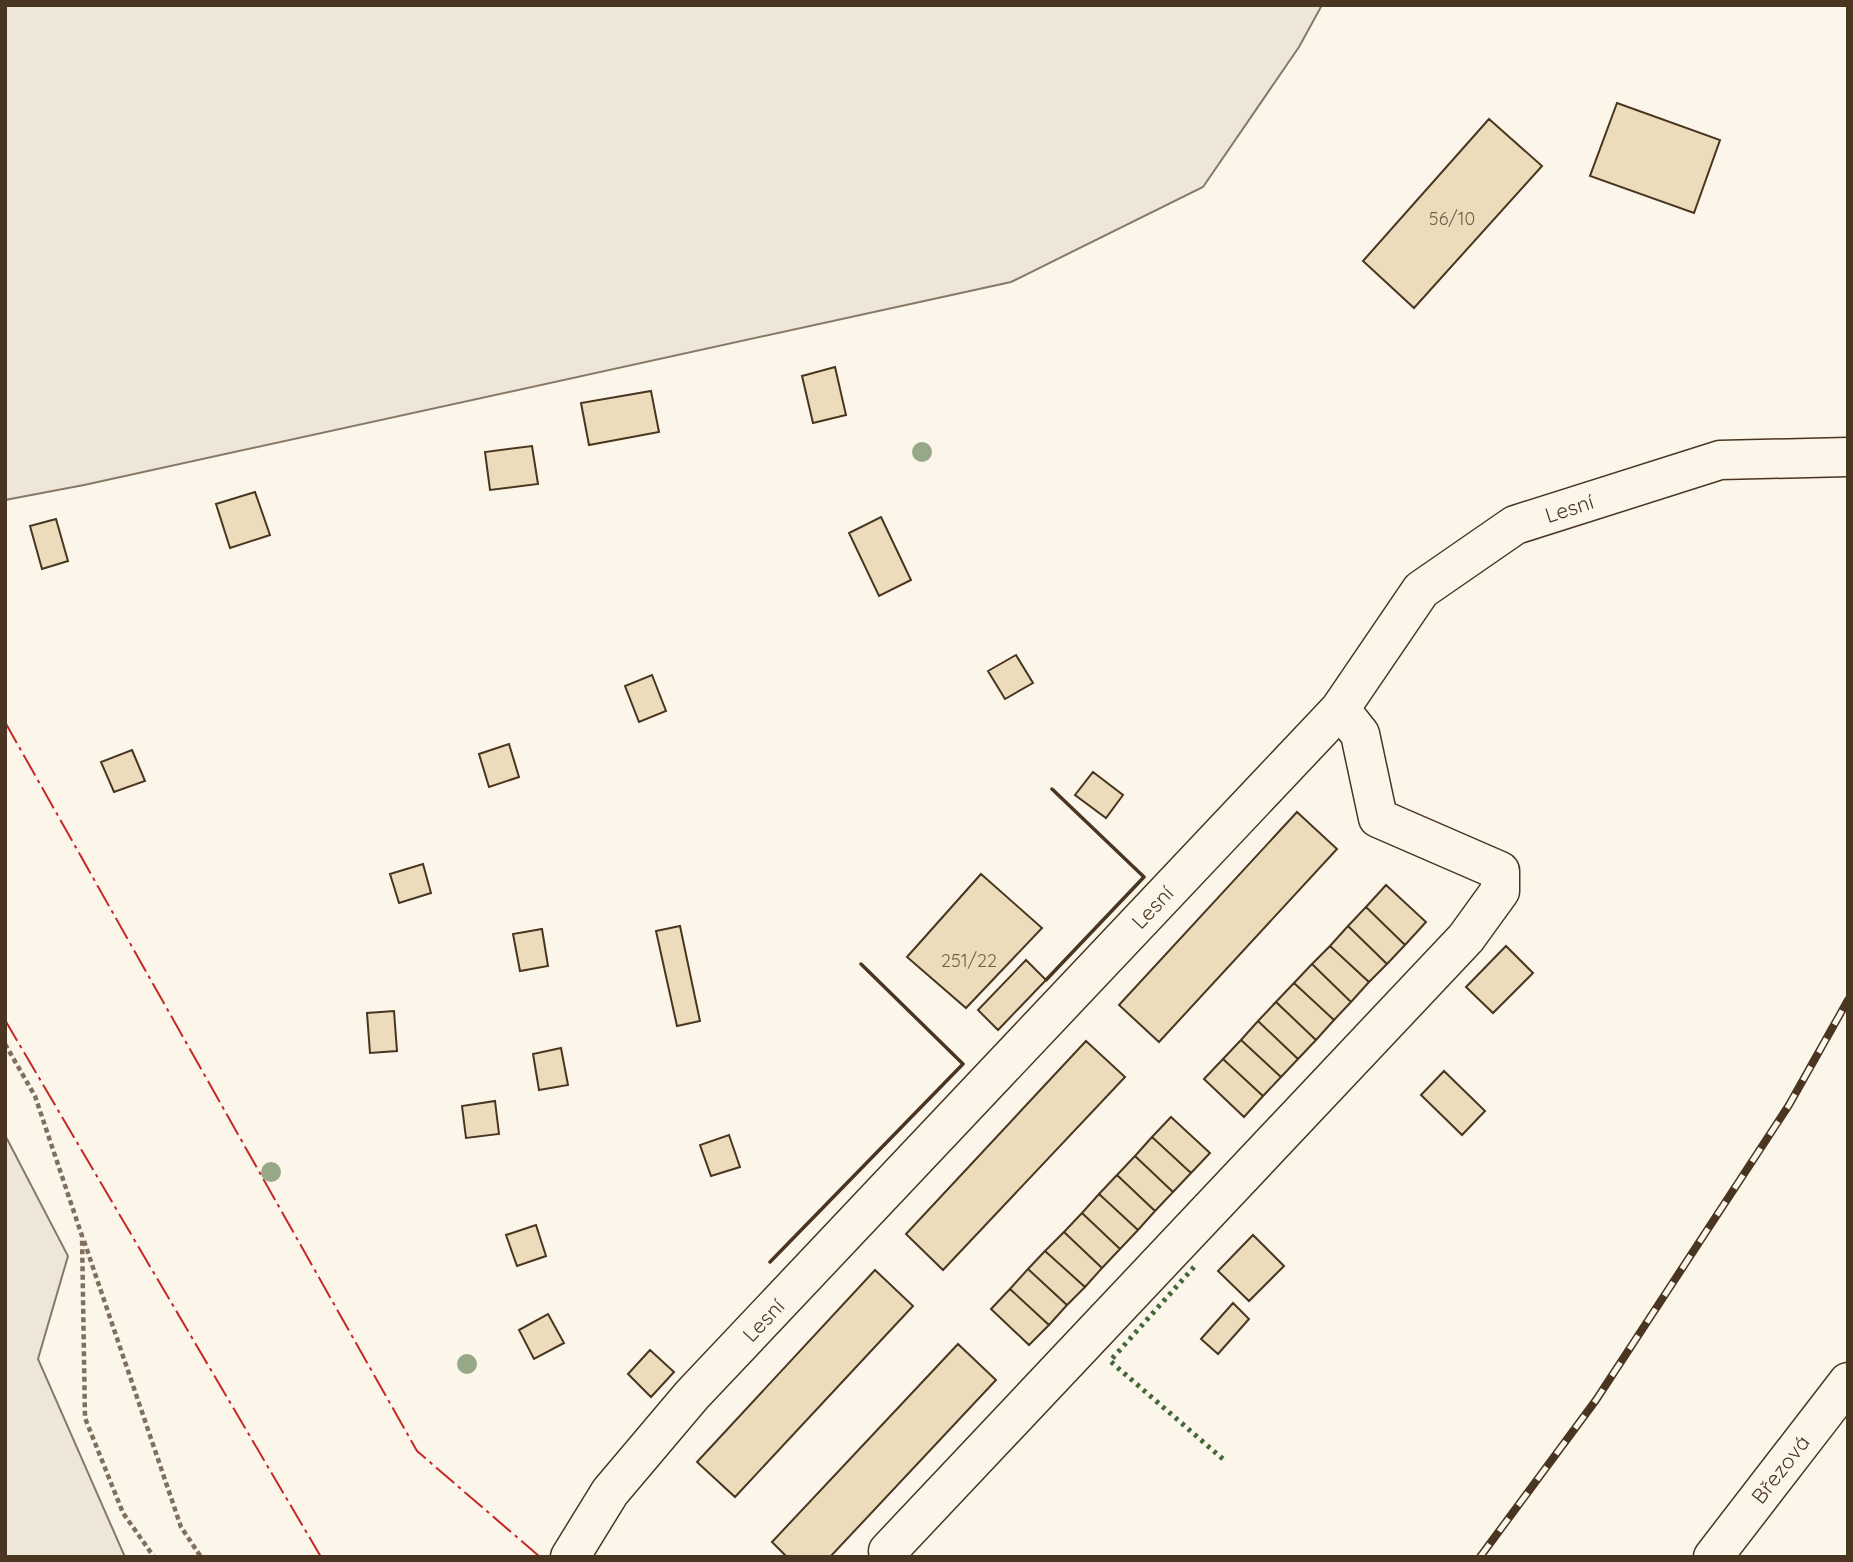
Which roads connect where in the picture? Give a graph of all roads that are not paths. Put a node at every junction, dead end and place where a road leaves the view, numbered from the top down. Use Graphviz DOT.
graph roads {
  1 [pos="1848,457"];
  2 [pos="1340,709"];
  3 [pos="1848,1382"];
  4 [pos="888,1551"];
  5 [pos="570,1557"];
  6 [pos="1713,1557"];
  1 -- 2 [label="street, Lesní"];
  2 -- 4 [label="street"];
  2 -- 5 [label="street, Lesní"];
  3 -- 6 [label="street, Březová"];
}
